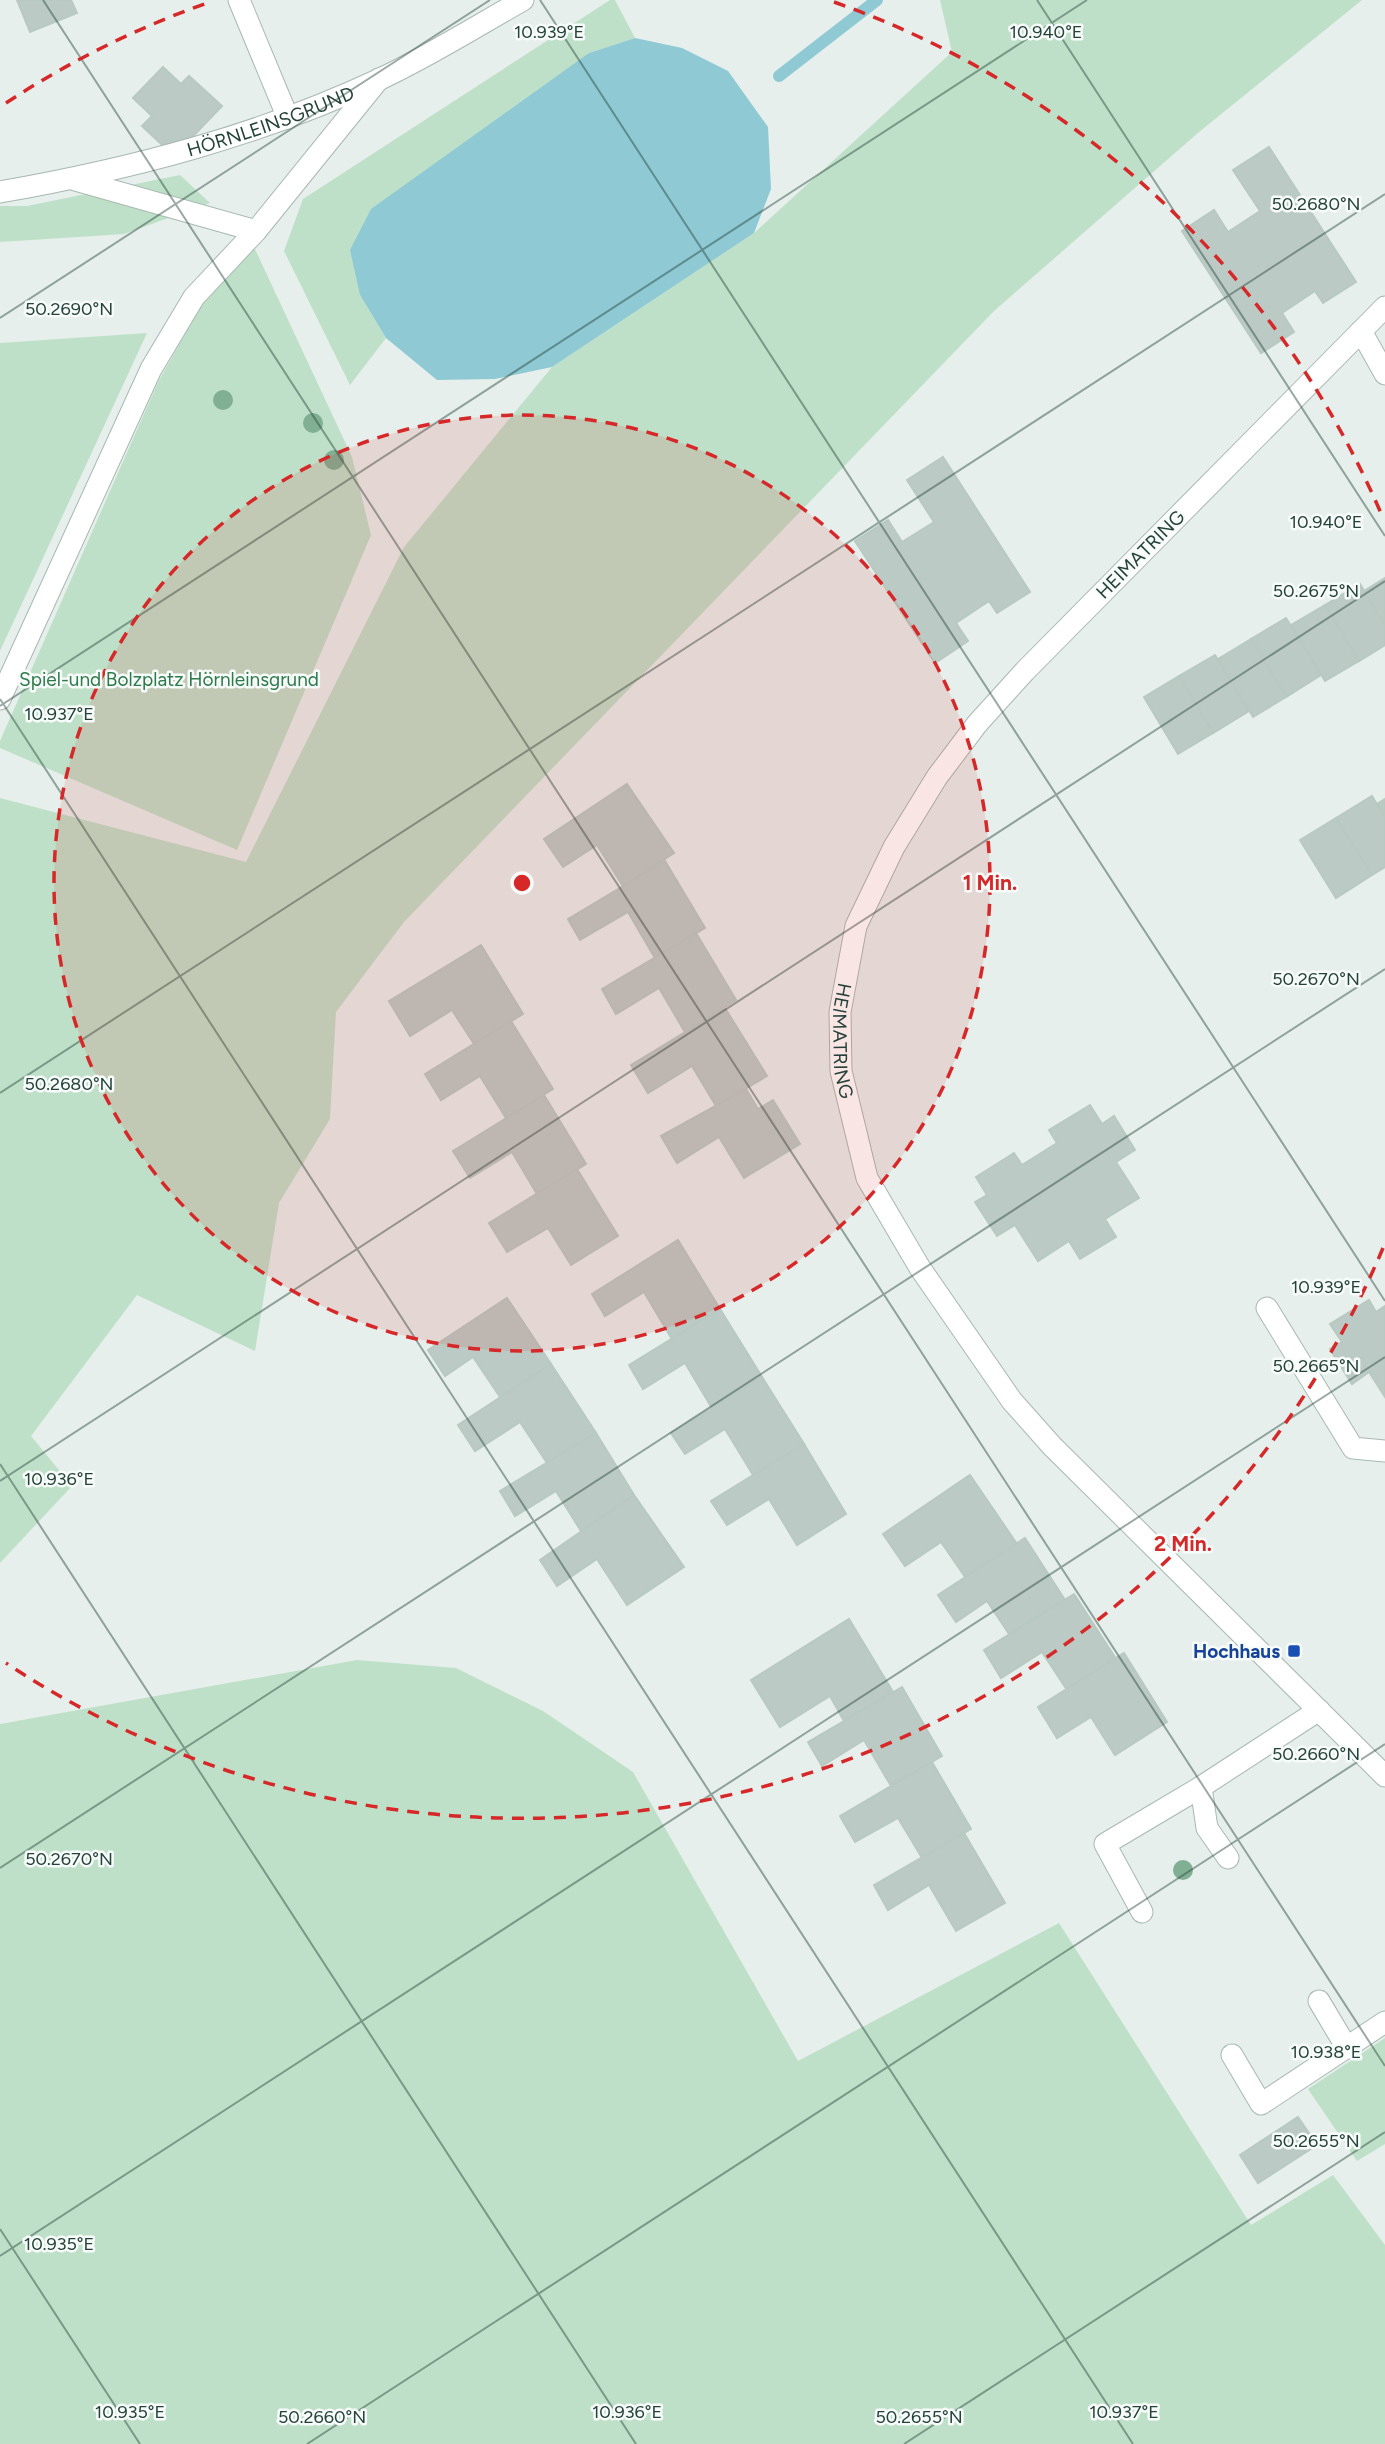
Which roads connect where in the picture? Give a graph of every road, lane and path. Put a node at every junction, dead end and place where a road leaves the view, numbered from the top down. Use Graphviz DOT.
graph roads {
  1 [pos="239,0"];
  2 [pos="523,0"];
  3 [pos="379,79"];
  4 [pos="288,118"];
  5 [pos="73,179"];
  6 [pos="0,192"];
  7 [pos="256,231"];
  8 [pos="1385,307"];
  9 [pos="1361,331"];
  10 [pos="1385,374"];
  11 [pos="0,699"];
  12 [pos="1267,1308"];
  13 [pos="1385,1451"];
  14 [pos="1319,1710"];
  15 [pos="1385,1776"];
  16 [pos="1201,1787"];
  17 [pos="1228,1858"];
  18 [pos="1143,1912"];
  19 [pos="1319,2001"];
  20 [pos="1385,2022"];
  21 [pos="1347,2048"];
  22 [pos="1233,2055"];
  1 -- 4 [label="street"];
  2 -- 3 [label="street, HÖRNLEINSGRUND"];
  3 -- 4 [label="street, HÖRNLEINSGRUND"];
  3 -- 7 [label="street"];
  4 -- 5 [label="street, HÖRNLEINSGRUND"];
  5 -- 6 [label="street, HÖRNLEINSGRUND"];
  5 -- 7 [label="street"];
  7 -- 11 [label="street"];
  8 -- 9 [label="street, HEIMATRING"];
  9 -- 10 [label="street"];
  9 -- 14 [label="street, HEIMATRING"];
  12 -- 13 [label="street"];
  14 -- 15 [label="street, HEIMATRING"];
  14 -- 16 [label="street"];
  16 -- 17 [label="street"];
  16 -- 18 [label="street"];
  19 -- 21 [label="street"];
  20 -- 21 [label="street"];
  21 -- 22 [label="street"];
}
